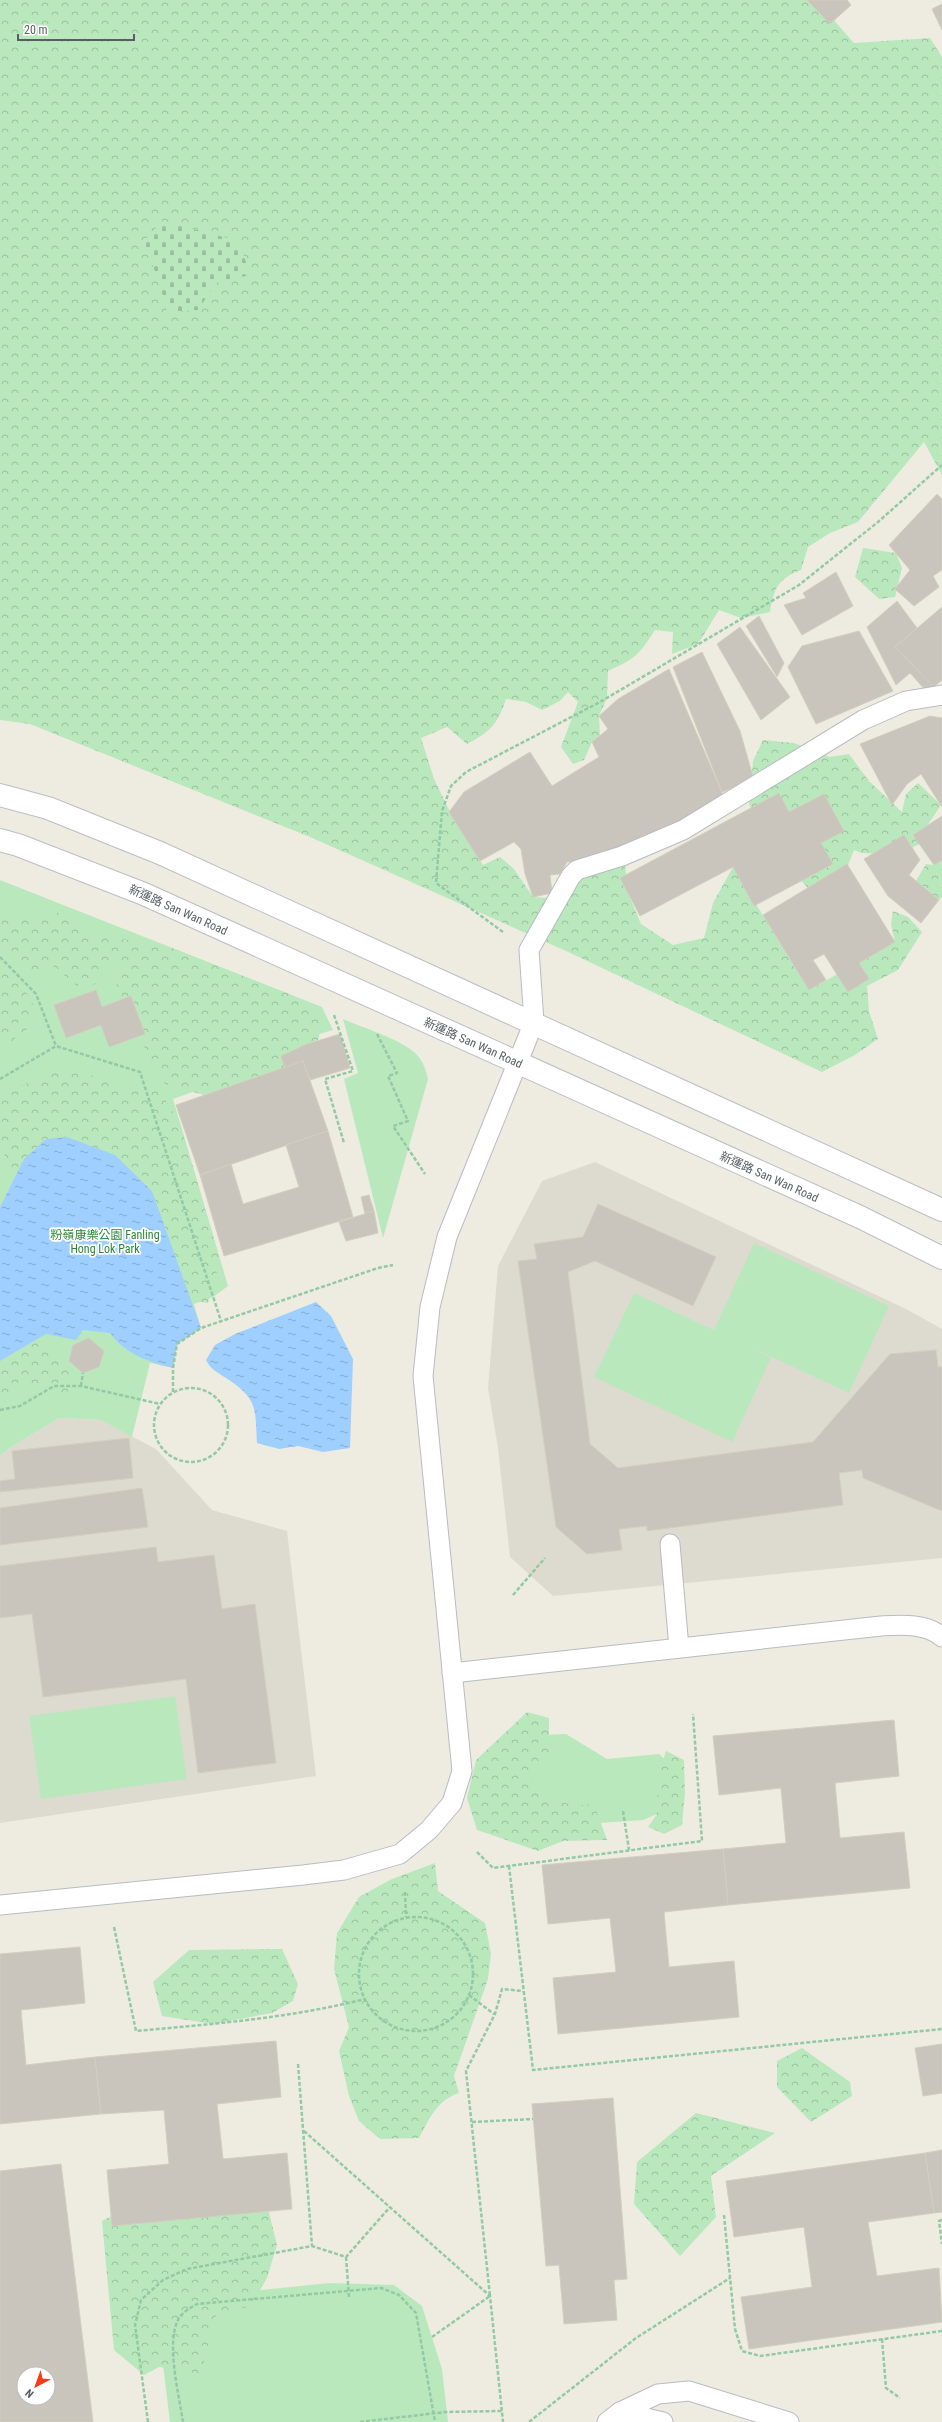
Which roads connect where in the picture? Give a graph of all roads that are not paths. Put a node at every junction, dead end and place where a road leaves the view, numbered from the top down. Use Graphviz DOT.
graph roads {
  1 [pos="942,695"];
  2 [pos="0,795"];
  3 [pos="0,840"];
  4 [pos="534,1022"];
  5 [pos="516,1063"];
  6 [pos="942,1210"];
  7 [pos="942,1258"];
  8 [pos="670,1544"];
  9 [pos="942,1637"];
  10 [pos="679,1648"];
  11 [pos="452,1673"];
  12 [pos="0,1905"];
  13 [pos="614,2417"];
  14 [pos="663,2422"];
  15 [pos="789,2422"];
  1 -- 4 [label="lane"];
  2 -- 4 [label="street"];
  3 -- 5 [label="street, 新運路 San Wan Road"];
  4 -- 5 [label="lane"];
  4 -- 6 [label="street"];
  5 -- 7 [label="street, 新運路 San Wan Road"];
  5 -- 11 [label="lane"];
  8 -- 10 [label="lane"];
  9 -- 10 [label="lane"];
  10 -- 11 [label="lane"];
  11 -- 12 [label="lane"];
  13 -- 14 [label="lane"];
  13 -- 15 [label="lane"];
}
